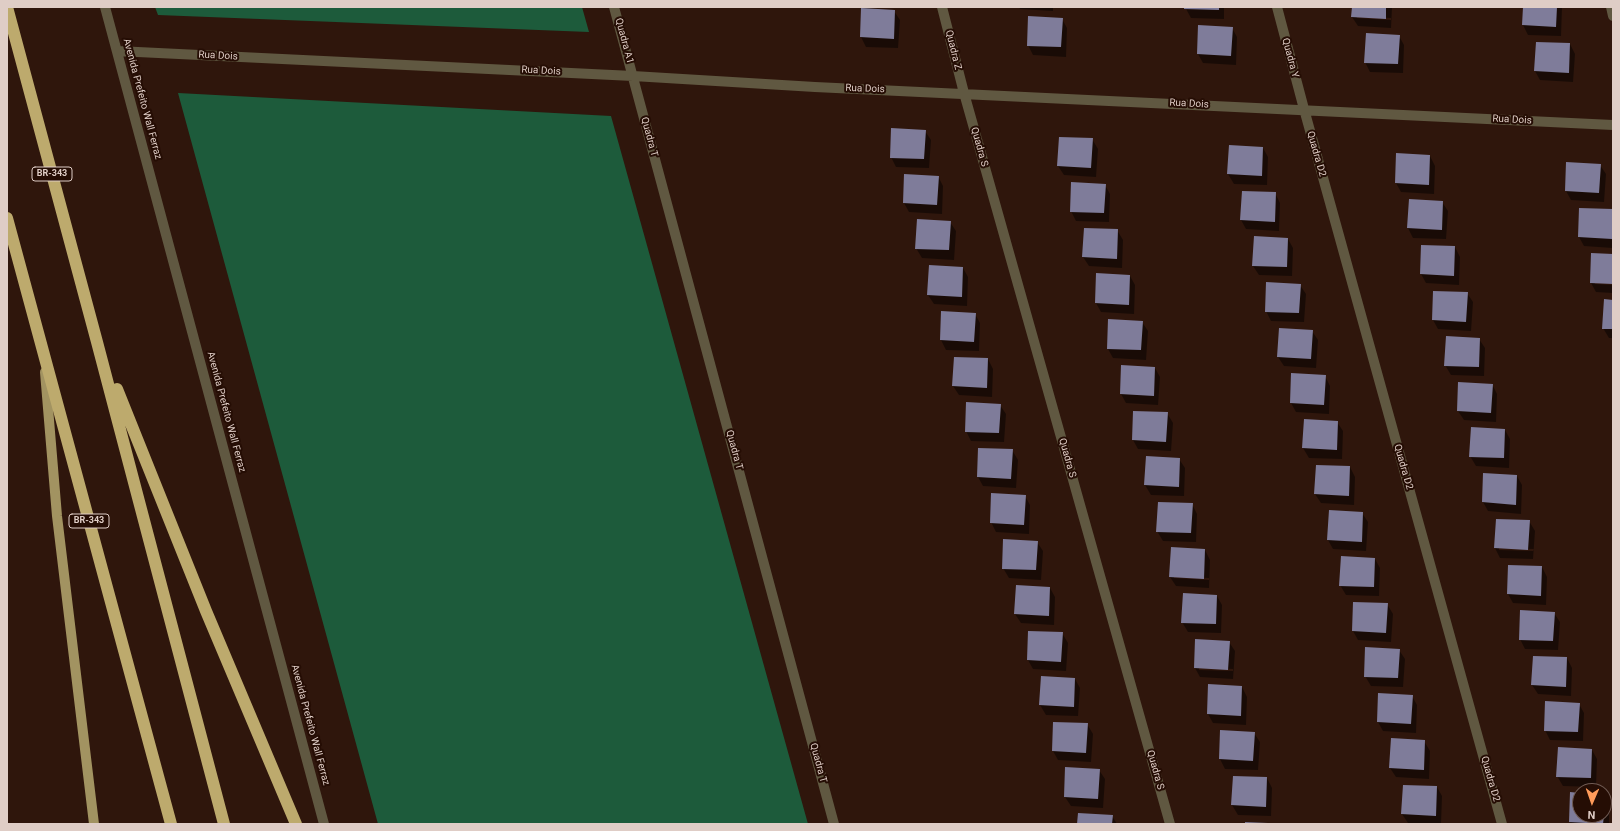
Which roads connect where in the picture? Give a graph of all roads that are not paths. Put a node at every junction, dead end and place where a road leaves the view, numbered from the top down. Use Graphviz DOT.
graph roads {
  1 [pos="7,7"];
  2 [pos="105,7"];
  3 [pos="614,7"];
  4 [pos="942,7"];
  5 [pos="1277,7"];
  6 [pos="1611,7"];
  7 [pos="1613,16"];
  8 [pos="117,51"];
  9 [pos="633,76"];
  10 [pos="964,93"];
  11 [pos="1304,109"];
  12 [pos="1613,125"];
  13 [pos="7,218"];
  14 [pos="98,342"];
  15 [pos="44,354"];
  16 [pos="94,824"];
  17 [pos="171,824"];
  18 [pos="224,824"];
  19 [pos="296,824"];
  20 [pos="324,824"];
  21 [pos="834,824"];
  22 [pos="1170,824"];
  23 [pos="1502,824"];
  1 -- 14 [label="highway, BR-343"];
  2 -- 8 [label="street, Avenida Prefeito Wall Ferraz"];
  3 -- 9 [label="street, Quadra A1"];
  4 -- 10 [label="street, Quadra Z"];
  5 -- 11 [label="street, Quadra Y"];
  6 -- 7 [label="street"];
  8 -- 9 [label="street, Rua Dois"];
  8 -- 20 [label="street, Avenida Prefeito Wall Ferraz"];
  9 -- 10 [label="street, Rua Dois"];
  9 -- 21 [label="street, Quadra T"];
  10 -- 11 [label="street, Rua Dois"];
  10 -- 22 [label="street, Quadra S"];
  11 -- 12 [label="street, Rua Dois"];
  11 -- 23 [label="street, Quadra D2"];
  13 -- 15 [label="highway, BR-343"];
  14 -- 18 [label="highway, BR-343"];
  14 -- 19 [label="highway"];
  15 -- 16 [label="main road"];
  15 -- 17 [label="highway, BR-343"];
}
